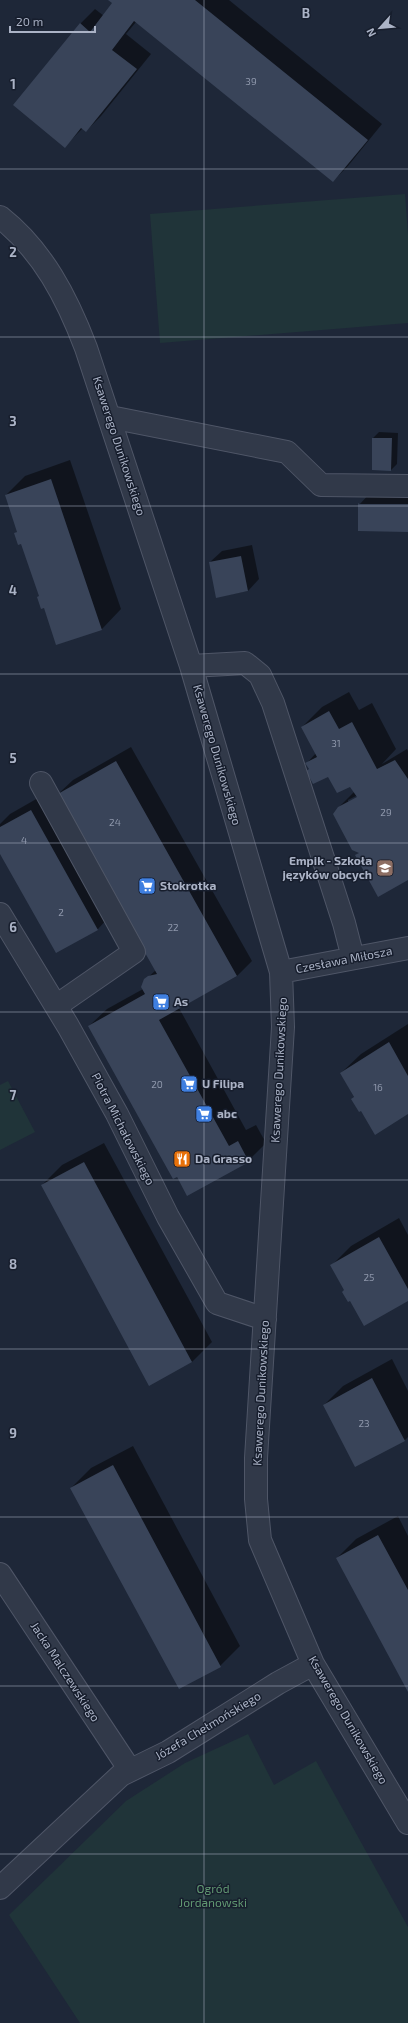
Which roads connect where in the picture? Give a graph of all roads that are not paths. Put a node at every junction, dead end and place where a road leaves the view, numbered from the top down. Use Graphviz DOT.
graph roads {
  1 [pos="0,217"];
  2 [pos="110,417"];
  3 [pos="408,486"];
  4 [pos="191,666"];
  5 [pos="41,783"];
  6 [pos="0,914"];
  7 [pos="408,948"];
  8 [pos="353,958"];
  9 [pos="281,972"];
  10 [pos="56,1006"];
  11 [pos="265,1319"];
  12 [pos="0,1574"];
  13 [pos="313,1664"];
  14 [pos="130,1770"];
  15 [pos="408,1823"];
  16 [pos="0,1888"];
  1 -- 2 [label="street, Ksawerego Dunikowskiego"];
  2 -- 3 [label="street"];
  2 -- 4 [label="street, Ksawerego Dunikowskiego"];
  4 -- 8 [label="street"];
  4 -- 9 [label="street, Ksawerego Dunikowskiego"];
  5 -- 10 [label="street"];
  6 -- 10 [label="street, Piotra Michałowskiego"];
  7 -- 8 [label="street, Czesława Miłosza"];
  8 -- 9 [label="street, Czesława Miłosza"];
  9 -- 11 [label="street, Ksawerego Dunikowskiego"];
  10 -- 11 [label="street, Piotra Michałowskiego"];
  11 -- 13 [label="street, Ksawerego Dunikowskiego"];
  12 -- 14 [label="street, Jacka Malczewskiego"];
  13 -- 14 [label="street, Józefa Chełmońskiego"];
  13 -- 15 [label="street, Ksawerego Dunikowskiego"];
  14 -- 16 [label="street, Józefa Chełmońskiego"];
}
